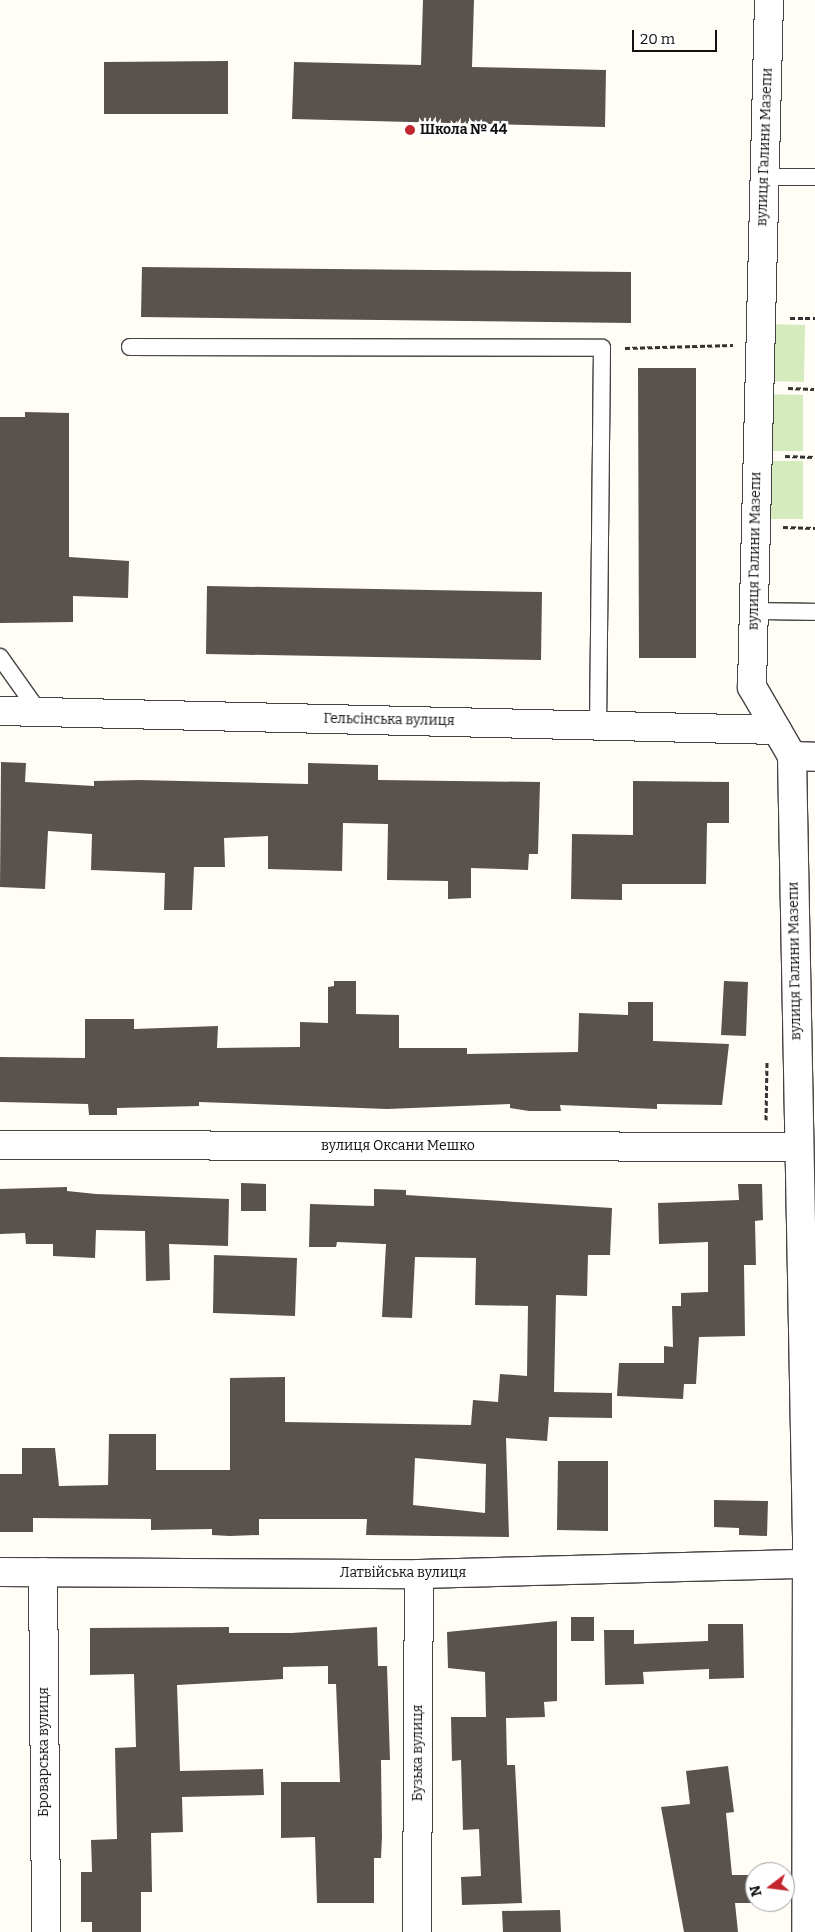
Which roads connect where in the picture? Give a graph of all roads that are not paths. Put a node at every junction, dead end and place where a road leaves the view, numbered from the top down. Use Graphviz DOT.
graph roads {
  1 [pos="769,0"];
  2 [pos="764,177"];
  3 [pos="815,177"];
  4 [pos="130,347"];
  5 [pos="754,611"];
  6 [pos="815,612"];
  7 [pos="0,656"];
  8 [pos="0,711"];
  9 [pos="39,712"];
  10 [pos="598,725"];
  11 [pos="777,730"];
  12 [pos="804,756"];
  13 [pos="805,1035"];
  14 [pos="0,1145"];
  15 [pos="797,1147"];
  16 [pos="811,1536"];
  17 [pos="807,1564"];
  18 [pos="0,1572"];
  19 [pos="43,1572"];
  20 [pos="419,1574"];
  21 [pos="46,1932"];
  22 [pos="417,1932"];
  23 [pos="806,1932"];
  1 -- 2 [label="street, вулиця Галини Мазепи"];
  2 -- 3 [label="lane"];
  2 -- 5 [label="street, вулиця Галини Мазепи"];
  4 -- 10 [label="lane"];
  5 -- 6 [label="lane"];
  5 -- 11 [label="street, вулиця Галини Мазепи"];
  7 -- 9 [label="lane"];
  8 -- 9 [label="street, Гельсінська вулиця"];
  9 -- 10 [label="street, Гельсінська вулиця"];
  10 -- 11 [label="street, Гельсінська вулиця"];
  11 -- 12 [label="street, вулиця Галини Мазепи"];
  12 -- 13 [label="street, вулиця Галини Мазепи"];
  13 -- 15 [label="street, вулиця Галини Мазепи"];
  14 -- 15 [label="street, вулиця Оксани Мешко"];
  15 -- 16 [label="street, вулиця Галини Мазепи"];
  16 -- 17 [label="street, вулиця Галини Мазепи"];
  17 -- 20 [label="street, Латвійська вулиця"];
  17 -- 23 [label="street, вулиця Галини Мазепи"];
  18 -- 19 [label="street, Латвійська вулиця"];
  19 -- 20 [label="street, Латвійська вулиця"];
  19 -- 21 [label="street, Броварська вулиця"];
  20 -- 22 [label="street, Бузька вулиця"];
}
